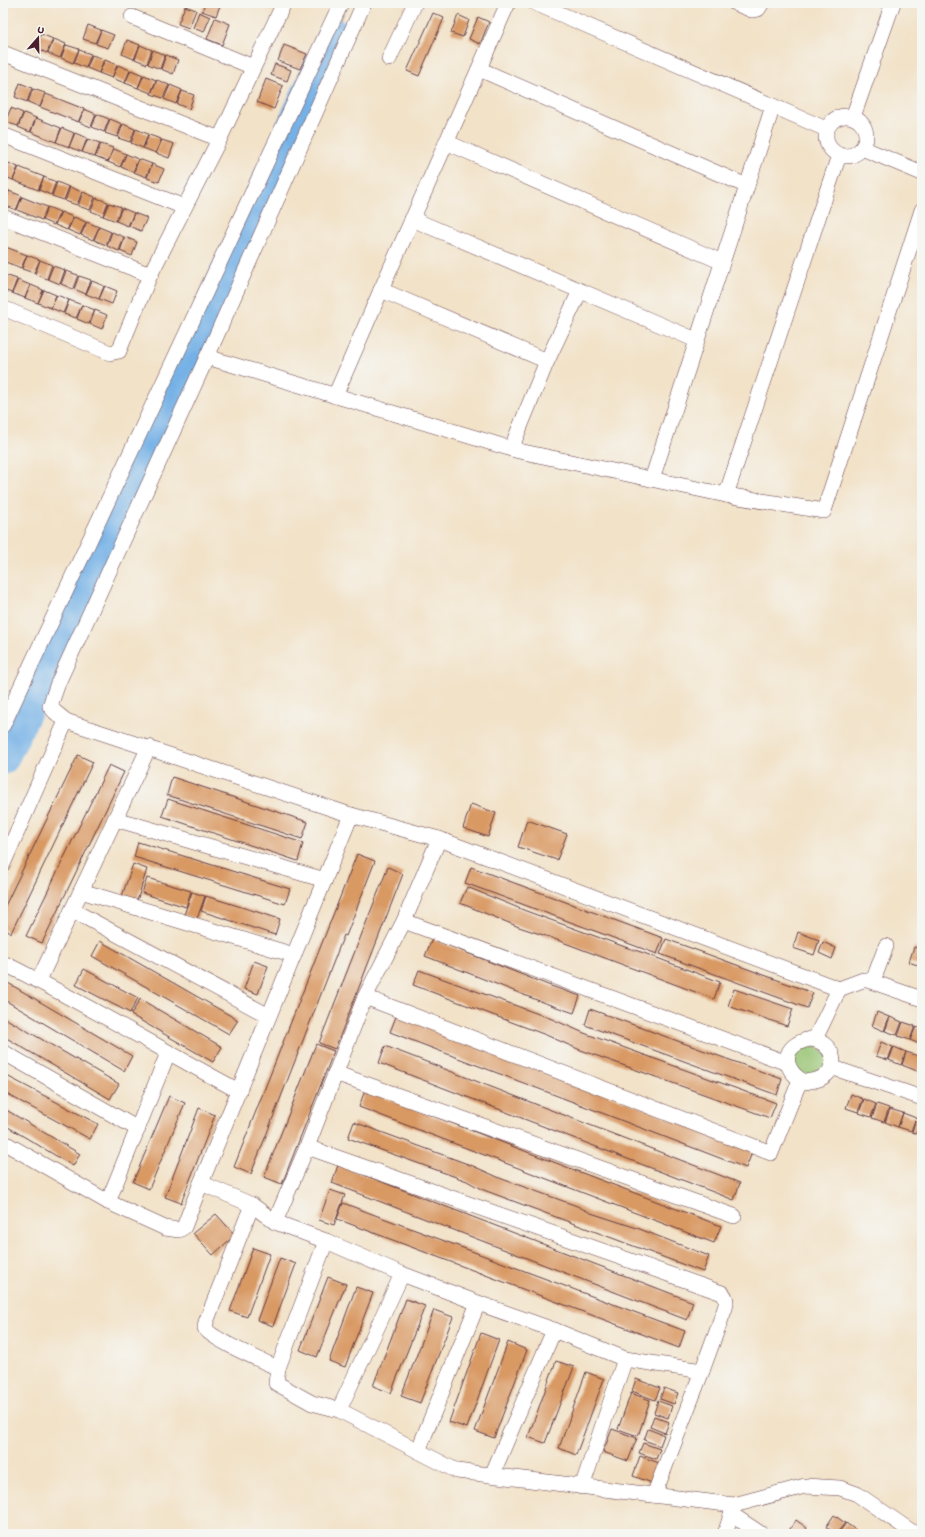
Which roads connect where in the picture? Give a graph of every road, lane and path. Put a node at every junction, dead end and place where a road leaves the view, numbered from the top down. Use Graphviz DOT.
graph roads {
  1 [pos="284,3"];
  2 [pos="341,3"];
  3 [pos="364,3"];
  4 [pos="415,3"];
  5 [pos="508,3"];
  6 [pos="535,3"];
  7 [pos="735,3"];
  8 [pos="762,3"];
  9 [pos="893,3"];
  10 [pos="132,17"];
  11 [pos="3,53"];
  12 [pos="389,59"];
  13 [pos="253,67"];
  14 [pos="479,69"];
  15 [pos="773,106"];
  16 [pos="852,117"];
  17 [pos="826,129"];
  18 [pos="3,135"];
  19 [pos="220,138"];
  20 [pos="446,142"];
  21 [pos="862,148"];
  22 [pos="839,155"];
  23 [pos="922,173"];
  24 [pos="747,186"];
  25 [pos="184,207"];
  26 [pos="922,210"];
  27 [pos="3,217"];
  28 [pos="412,219"];
  29 [pos="722,262"];
  30 [pos="150,274"];
  31 [pos="381,290"];
  32 [pos="580,291"];
  33 [pos="3,308"];
  34 [pos="696,340"];
  35 [pos="207,357"];
  36 [pos="547,361"];
  37 [pos="335,396"];
  38 [pos="511,449"];
  39 [pos="652,479"];
  40 [pos="726,495"];
  41 [pos="66,721"];
  42 [pos="3,725"];
  43 [pos="149,747"];
  44 [pos="351,815"];
  45 [pos="115,819"];
  46 [pos="439,839"];
  47 [pos="3,864"];
  48 [pos="325,880"];
  49 [pos="81,891"];
  50 [pos="72,910"];
  51 [pos="404,921"];
  52 [pos="886,946"];
  53 [pos="294,955"];
  54 [pos="3,962"];
  55 [pos="39,980"];
  56 [pos="873,981"];
  57 [pos="840,989"];
  58 [pos="365,997"];
  59 [pos="922,999"];
  60 [pos="269,1016"];
  61 [pos="815,1039"];
  62 [pos="3,1052"];
  63 [pos="168,1053"];
  64 [pos="787,1063"];
  65 [pos="831,1067"];
  66 [pos="335,1073"];
  67 [pos="800,1080"];
  68 [pos="239,1091"];
  69 [pos="922,1098"];
  70 [pos="138,1129"];
  71 [pos="3,1142"];
  72 [pos="307,1147"];
  73 [pos="201,1183"];
  74 [pos="108,1202"];
  75 [pos="252,1205"];
  76 [pos="734,1216"];
  77 [pos="275,1222"];
  78 [pos="326,1241"];
  79 [pos="402,1274"];
  80 [pos="478,1303"];
  81 [pos="554,1330"];
  82 [pos="625,1359"];
  83 [pos="278,1368"];
  84 [pos="702,1371"];
  85 [pos="339,1410"];
  86 [pos="418,1451"];
  87 [pos="492,1476"];
  88 [pos="582,1487"];
  89 [pos="654,1496"];
  90 [pos="733,1510"];
  91 [pos="725,1534"];
  92 [pos="762,1534"];
  93 [pos="915,1534"];
  1 -- 13 [label="street"];
  2 -- 42 [label="street"];
  3 -- 35 [label="street"];
  4 -- 12 [label="street"];
  5 -- 14 [label="street"];
  6 -- 15 [label="street"];
  7 -- 8 [label="street"];
  9 -- 16 [label="street"];
  10 -- 13 [label="street"];
  11 -- 19 [label="street"];
  13 -- 19 [label="street"];
  14 -- 20 [label="street"];
  14 -- 24 [label="street"];
  15 -- 17 [label="street"];
  15 -- 24 [label="street"];
  16 -- 17 [label="street"];
  16 -- 21 [label="street"];
  17 -- 22 [label="street"];
  18 -- 25 [label="street"];
  19 -- 25 [label="street"];
  20 -- 28 [label="street"];
  20 -- 29 [label="street"];
  21 -- 22 [label="street"];
  21 -- 23 [label="street"];
  22 -- 40 [label="street"];
  24 -- 29 [label="street"];
  25 -- 30 [label="street"];
  26 -- 40 [label="street"];
  27 -- 30 [label="street"];
  28 -- 31 [label="street"];
  28 -- 32 [label="street"];
  29 -- 34 [label="street"];
  30 -- 33 [label="street"];
  31 -- 36 [label="street"];
  31 -- 37 [label="street"];
  32 -- 34 [label="street"];
  32 -- 36 [label="street"];
  34 -- 39 [label="street"];
  35 -- 37 [label="street"];
  35 -- 41 [label="street"];
  36 -- 38 [label="street"];
  37 -- 38 [label="street"];
  38 -- 39 [label="street"];
  39 -- 40 [label="street"];
  41 -- 43 [label="street"];
  41 -- 47 [label="street"];
  43 -- 44 [label="street"];
  43 -- 45 [label="street"];
  44 -- 46 [label="street"];
  44 -- 48 [label="street"];
  45 -- 48 [label="street"];
  45 -- 49 [label="street"];
  46 -- 51 [label="street"];
  46 -- 57 [label="street"];
  48 -- 53 [label="street"];
  49 -- 50 [label="street"];
  49 -- 53 [label="street"];
  50 -- 55 [label="street"];
  50 -- 60 [label="street"];
  51 -- 58 [label="street"];
  51 -- 64 [label="street"];
  52 -- 56 [label="street"];
  53 -- 60 [label="street"];
  54 -- 55 [label="street"];
  55 -- 63 [label="street"];
  56 -- 57 [label="street"];
  56 -- 59 [label="street"];
  57 -- 61 [label="street"];
  58 -- 66 [label="street"];
  58 -- 67 [label="street"];
  60 -- 68 [label="street"];
  61 -- 64 [label="street"];
  61 -- 65 [label="street"];
  62 -- 70 [label="street"];
  63 -- 68 [label="street"];
  63 -- 70 [label="street"];
  64 -- 67 [label="street"];
  65 -- 67 [label="street"];
  65 -- 69 [label="street"];
  66 -- 72 [label="street"];
  66 -- 76 [label="street"];
  68 -- 73 [label="street"];
  70 -- 74 [label="street"];
  71 -- 74 [label="street"];
  72 -- 77 [label="street"];
  72 -- 84 [label="street"];
  73 -- 74 [label="street"];
  73 -- 75 [label="street"];
  75 -- 77 [label="street"];
  75 -- 83 [label="street"];
  77 -- 78 [label="street"];
  78 -- 79 [label="street"];
  78 -- 83 [label="street"];
  79 -- 80 [label="street"];
  79 -- 85 [label="street"];
  80 -- 81 [label="street"];
  80 -- 86 [label="street"];
  81 -- 82 [label="street"];
  81 -- 87 [label="street"];
  82 -- 84 [label="street"];
  82 -- 88 [label="street"];
  83 -- 85 [label="street"];
  84 -- 89 [label="street"];
  85 -- 86 [label="street"];
  86 -- 87 [label="street"];
  87 -- 88 [label="street"];
  88 -- 89 [label="street"];
  89 -- 90 [label="street"];
  90 -- 91 [label="street"];
  90 -- 92 [label="street"];
  90 -- 93 [label="street"];
}
